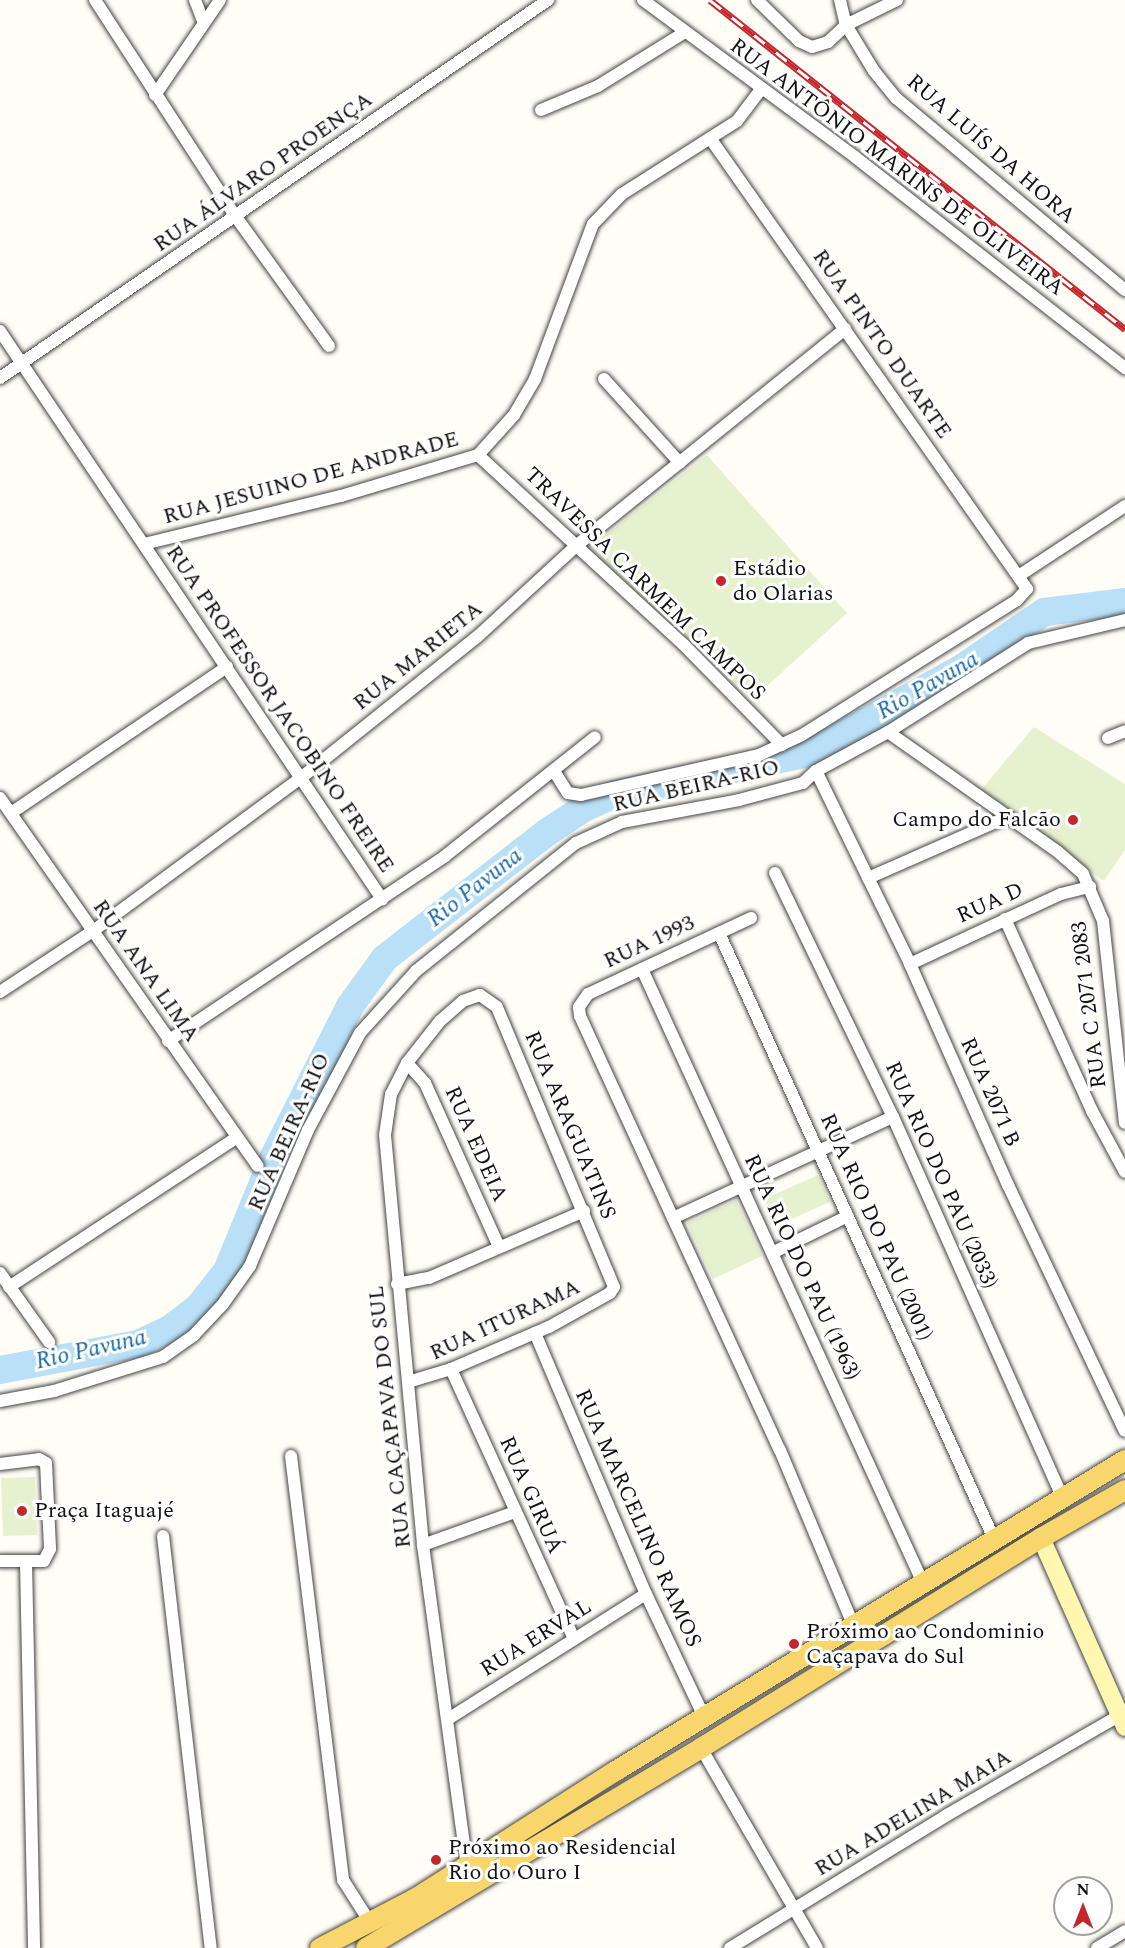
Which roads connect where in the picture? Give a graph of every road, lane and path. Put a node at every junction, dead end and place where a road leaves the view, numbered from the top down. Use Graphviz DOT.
graph roads {
  1 [pos="95,0"];
  2 [pos="195,0"];
  3 [pos="220,0"];
  4 [pos="548,0"];
  5 [pos="643,0"];
  6 [pos="757,0"];
  7 [pos="840,0"];
  8 [pos="897,0"];
  9 [pos="203,21"];
  10 [pos="846,25"];
  11 [pos="685,32"];
  12 [pos="761,89"];
  13 [pos="155,95"];
  14 [pos="541,110"];
  15 [pos="710,138"];
  16 [pos="236,217"];
  17 [pos="1123,286"];
  18 [pos="845,329"];
  19 [pos="0,331"];
  20 [pos="328,346"];
  21 [pos="22,364"];
  22 [pos="1125,368"];
  23 [pos="0,378"];
  24 [pos="604,379"];
  25 [pos="478,455"];
  26 [pos="680,463"];
  27 [pos="1125,506"];
  28 [pos="144,544"];
  29 [pos="576,546"];
  30 [pos="1020,575"];
  31 [pos="1125,620"];
  32 [pos="227,666"];
  33 [pos="1125,731"];
  34 [pos="888,732"];
  35 [pos="595,737"];
  36 [pos="1108,738"];
  37 [pos="782,745"];
  38 [pos="554,771"];
  39 [pos="816,771"];
  40 [pos="302,777"];
  41 [pos="0,798"];
  42 [pos="11,813"];
  43 [pos="1007,817"];
  44 [pos="775,873"];
  45 [pos="868,878"];
  46 [pos="1090,887"];
  47 [pos="382,898"];
  48 [pos="751,918"];
  49 [pos="1005,919"];
  50 [pos="93,930"];
  51 [pos="719,933"];
  52 [pos="910,963"];
  53 [pos="642,969"];
  54 [pos="0,992"];
  55 [pos="473,996"];
  56 [pos="168,1041"];
  57 [pos="407,1063"];
  58 [pos="893,1117"];
  59 [pos="1125,1123"];
  60 [pos="236,1138"];
  61 [pos="818,1151"];
  62 [pos="258,1166"];
  63 [pos="1125,1172"];
  64 [pos="742,1186"];
  65 [pos="584,1211"];
  66 [pos="848,1216"];
  67 [pos="673,1218"];
  68 [pos="499,1247"];
  69 [pos="774,1252"];
  70 [pos="0,1273"];
  71 [pos="397,1284"];
  72 [pos="9,1287"];
  73 [pos="614,1287"];
  74 [pos="535,1333"];
  75 [pos="49,1342"];
  76 [pos="451,1369"];
  77 [pos="408,1382"];
  78 [pos="0,1401"];
  79 [pos="1125,1431"];
  80 [pos="291,1456"];
  81 [pos="1125,1460"];
  82 [pos="0,1464"];
  83 [pos="1125,1490"];
  84 [pos="1057,1501"];
  85 [pos="515,1512"];
  86 [pos="163,1536"];
  87 [pos="1041,1538"];
  88 [pos="994,1539"];
  89 [pos="423,1545"];
  90 [pos="0,1561"];
  91 [pos="27,1563"];
  92 [pos="923,1583"];
  93 [pos="646,1594"];
  94 [pos="854,1627"];
  95 [pos="574,1639"];
  96 [pos="448,1719"];
  97 [pos="705,1719"];
  98 [pos="1122,1721"];
  99 [pos="701,1748"];
  100 [pos="467,1865"];
  101 [pos="795,1909"];
  102 [pos="371,1924"];
  103 [pos="1125,1931"];
  104 [pos="387,1943"];
  105 [pos="34,1948"];
  106 [pos="210,1948"];
  107 [pos="320,1948"];
  108 [pos="366,1948"];
  109 [pos="730,1948"];
  110 [pos="817,1948"];
  111 [pos="1097,1948"];
  1 -- 13 [label="street"];
  2 -- 9 [label="street"];
  3 -- 9 [label="street"];
  4 -- 16 [label="street, RUA ÁLVARO PROENÇA"];
  5 -- 11 [label="street, RUA ANTÔNIO MARINS DE OLIVEIRA"];
  6 -- 10 [label="street"];
  7 -- 10 [label="street, RUA LUÍS DA HORA"];
  8 -- 10 [label="street"];
  9 -- 13 [label="street"];
  10 -- 17 [label="street, RUA LUÍS DA HORA"];
  11 -- 12 [label="street, RUA ANTÔNIO MARINS DE OLIVEIRA"];
  11 -- 14 [label="street"];
  12 -- 15 [label="street, RUA JESUINO DE ANDRADE"];
  12 -- 22 [label="street, RUA ANTÔNIO MARINS DE OLIVEIRA"];
  13 -- 16 [label="street"];
  15 -- 18 [label="street, RUA PINTO DUARTE"];
  15 -- 25 [label="street, RUA JESUINO DE ANDRADE"];
  16 -- 20 [label="street"];
  16 -- 21 [label="street, RUA ÁLVARO PROENÇA"];
  18 -- 26 [label="street, RUA MARIETA"];
  18 -- 30 [label="street, RUA PINTO DUARTE"];
  19 -- 21 [label="street, RUA PROFESSOR JACOBINO FREIRE"];
  21 -- 23 [label="street, RUA ÁLVARO PROENÇA"];
  21 -- 28 [label="street, RUA PROFESSOR JACOBINO FREIRE"];
  24 -- 26 [label="street"];
  25 -- 28 [label="street, RUA JESUINO DE ANDRADE"];
  25 -- 29 [label="street, TRAVESSA CARMEM CAMPOS"];
  26 -- 29 [label="street, RUA MARIETA"];
  27 -- 30 [label="street"];
  28 -- 32 [label="street, RUA PROFESSOR JACOBINO FREIRE"];
  29 -- 37 [label="street, TRAVESSA CARMEM CAMPOS"];
  29 -- 40 [label="street, RUA MARIETA"];
  30 -- 37 [label="street, RUA PINTO DUARTE"];
  31 -- 34 [label="street, RUA BEIRA-RIO"];
  32 -- 40 [label="street, RUA PROFESSOR JACOBINO FREIRE"];
  32 -- 42 [label="street"];
  33 -- 36 [label="street"];
  34 -- 39 [label="street, RUA BEIRA-RIO"];
  34 -- 43 [label="street, RUA C 2071 2083"];
  35 -- 38 [label="street"];
  37 -- 38 [label="street"];
  38 -- 47 [label="street"];
  39 -- 45 [label="street, RUA 2071 B"];
  39 -- 78 [label="street, RUA BEIRA-RIO"];
  40 -- 47 [label="street, RUA PROFESSOR JACOBINO FREIRE"];
  40 -- 50 [label="street, RUA MARIETA"];
  41 -- 42 [label="street, RUA ANA LIMA"];
  42 -- 50 [label="street, RUA ANA LIMA"];
  43 -- 45 [label="street"];
  43 -- 46 [label="street, RUA C 2071 2083"];
  44 -- 58 [label="street, RUA RIO DO PAU (2033)"];
  45 -- 52 [label="street, RUA 2071 B"];
  46 -- 49 [label="street, RUA D"];
  46 -- 59 [label="street, RUA C 2071 2083"];
  47 -- 56 [label="street"];
  48 -- 51 [label="street, RUA 1993"];
  49 -- 52 [label="street, RUA D"];
  49 -- 63 [label="street"];
  50 -- 54 [label="street, RUA MARIETA"];
  50 -- 56 [label="street, RUA ANA LIMA"];
  51 -- 53 [label="street, RUA 1993"];
  51 -- 61 [label="street, RUA RIO DO PAU (2001)"];
  52 -- 79 [label="street, RUA 2071 B"];
  53 -- 64 [label="street, RUA RIO DO PAU (1963)"];
  53 -- 67 [label="street, RUA 1993"];
  55 -- 57 [label="street, RUA CAÇAPAVA DO SUL"];
  55 -- 65 [label="street, RUA ARAGUATINS"];
  56 -- 60 [label="street, RUA ANA LIMA"];
  57 -- 68 [label="street, RUA EDEIA"];
  57 -- 71 [label="street, RUA CAÇAPAVA DO SUL"];
  58 -- 61 [label="street"];
  58 -- 84 [label="street, RUA RIO DO PAU (2033)"];
  60 -- 62 [label="street, RUA ANA LIMA"];
  60 -- 72 [label="street"];
  61 -- 64 [label="street"];
  61 -- 66 [label="street, RUA RIO DO PAU (2001)"];
  64 -- 67 [label="street"];
  64 -- 69 [label="street, RUA RIO DO PAU (1963)"];
  65 -- 68 [label="street"];
  65 -- 73 [label="street, RUA ARAGUATINS"];
  66 -- 69 [label="street"];
  66 -- 88 [label="street, RUA RIO DO PAU (2001)"];
  67 -- 94 [label="street"];
  68 -- 71 [label="street"];
  69 -- 92 [label="street, RUA RIO DO PAU (1963)"];
  70 -- 72 [label="street"];
  71 -- 77 [label="street, RUA CAÇAPAVA DO SUL"];
  72 -- 75 [label="street"];
  73 -- 74 [label="street, RUA ITURAMA"];
  74 -- 76 [label="street, RUA ITURAMA"];
  74 -- 93 [label="street, RUA MARCELINO RAMOS"];
  76 -- 77 [label="street, RUA ITURAMA"];
  76 -- 85 [label="street, RUA GIRUÁ"];
  77 -- 89 [label="street, RUA CAÇAPAVA DO SUL"];
  80 -- 102 [label="street"];
  81 -- 84 [label="main road"];
  82 -- 91 [label="street"];
  83 -- 87 [label="main road"];
  84 -- 87 [label="main road"];
  84 -- 88 [label="main road"];
  85 -- 89 [label="street"];
  85 -- 95 [label="street, RUA GIRUÁ"];
  86 -- 106 [label="street"];
  87 -- 98 [label="street"];
  87 -- 99 [label="main road"];
  88 -- 92 [label="main road"];
  89 -- 96 [label="street, RUA CAÇAPAVA DO SUL"];
  90 -- 91 [label="street"];
  91 -- 105 [label="street"];
  92 -- 94 [label="main road"];
  93 -- 95 [label="street, RUA ERVAL"];
  93 -- 97 [label="street, RUA MARCELINO RAMOS"];
  94 -- 97 [label="main road"];
  95 -- 96 [label="street, RUA ERVAL"];
  96 -- 100 [label="street, RUA CAÇAPAVA DO SUL"];
  97 -- 100 [label="main road"];
  98 -- 101 [label="street, RUA ADELINA MAIA"];
  99 -- 101 [label="street"];
  99 -- 104 [label="main road"];
  100 -- 102 [label="main road"];
  101 -- 109 [label="street, RUA ADELINA MAIA"];
  101 -- 110 [label="street"];
  102 -- 107 [label="main road"];
  103 -- 111 [label="street"];
  104 -- 108 [label="main road"];
}
